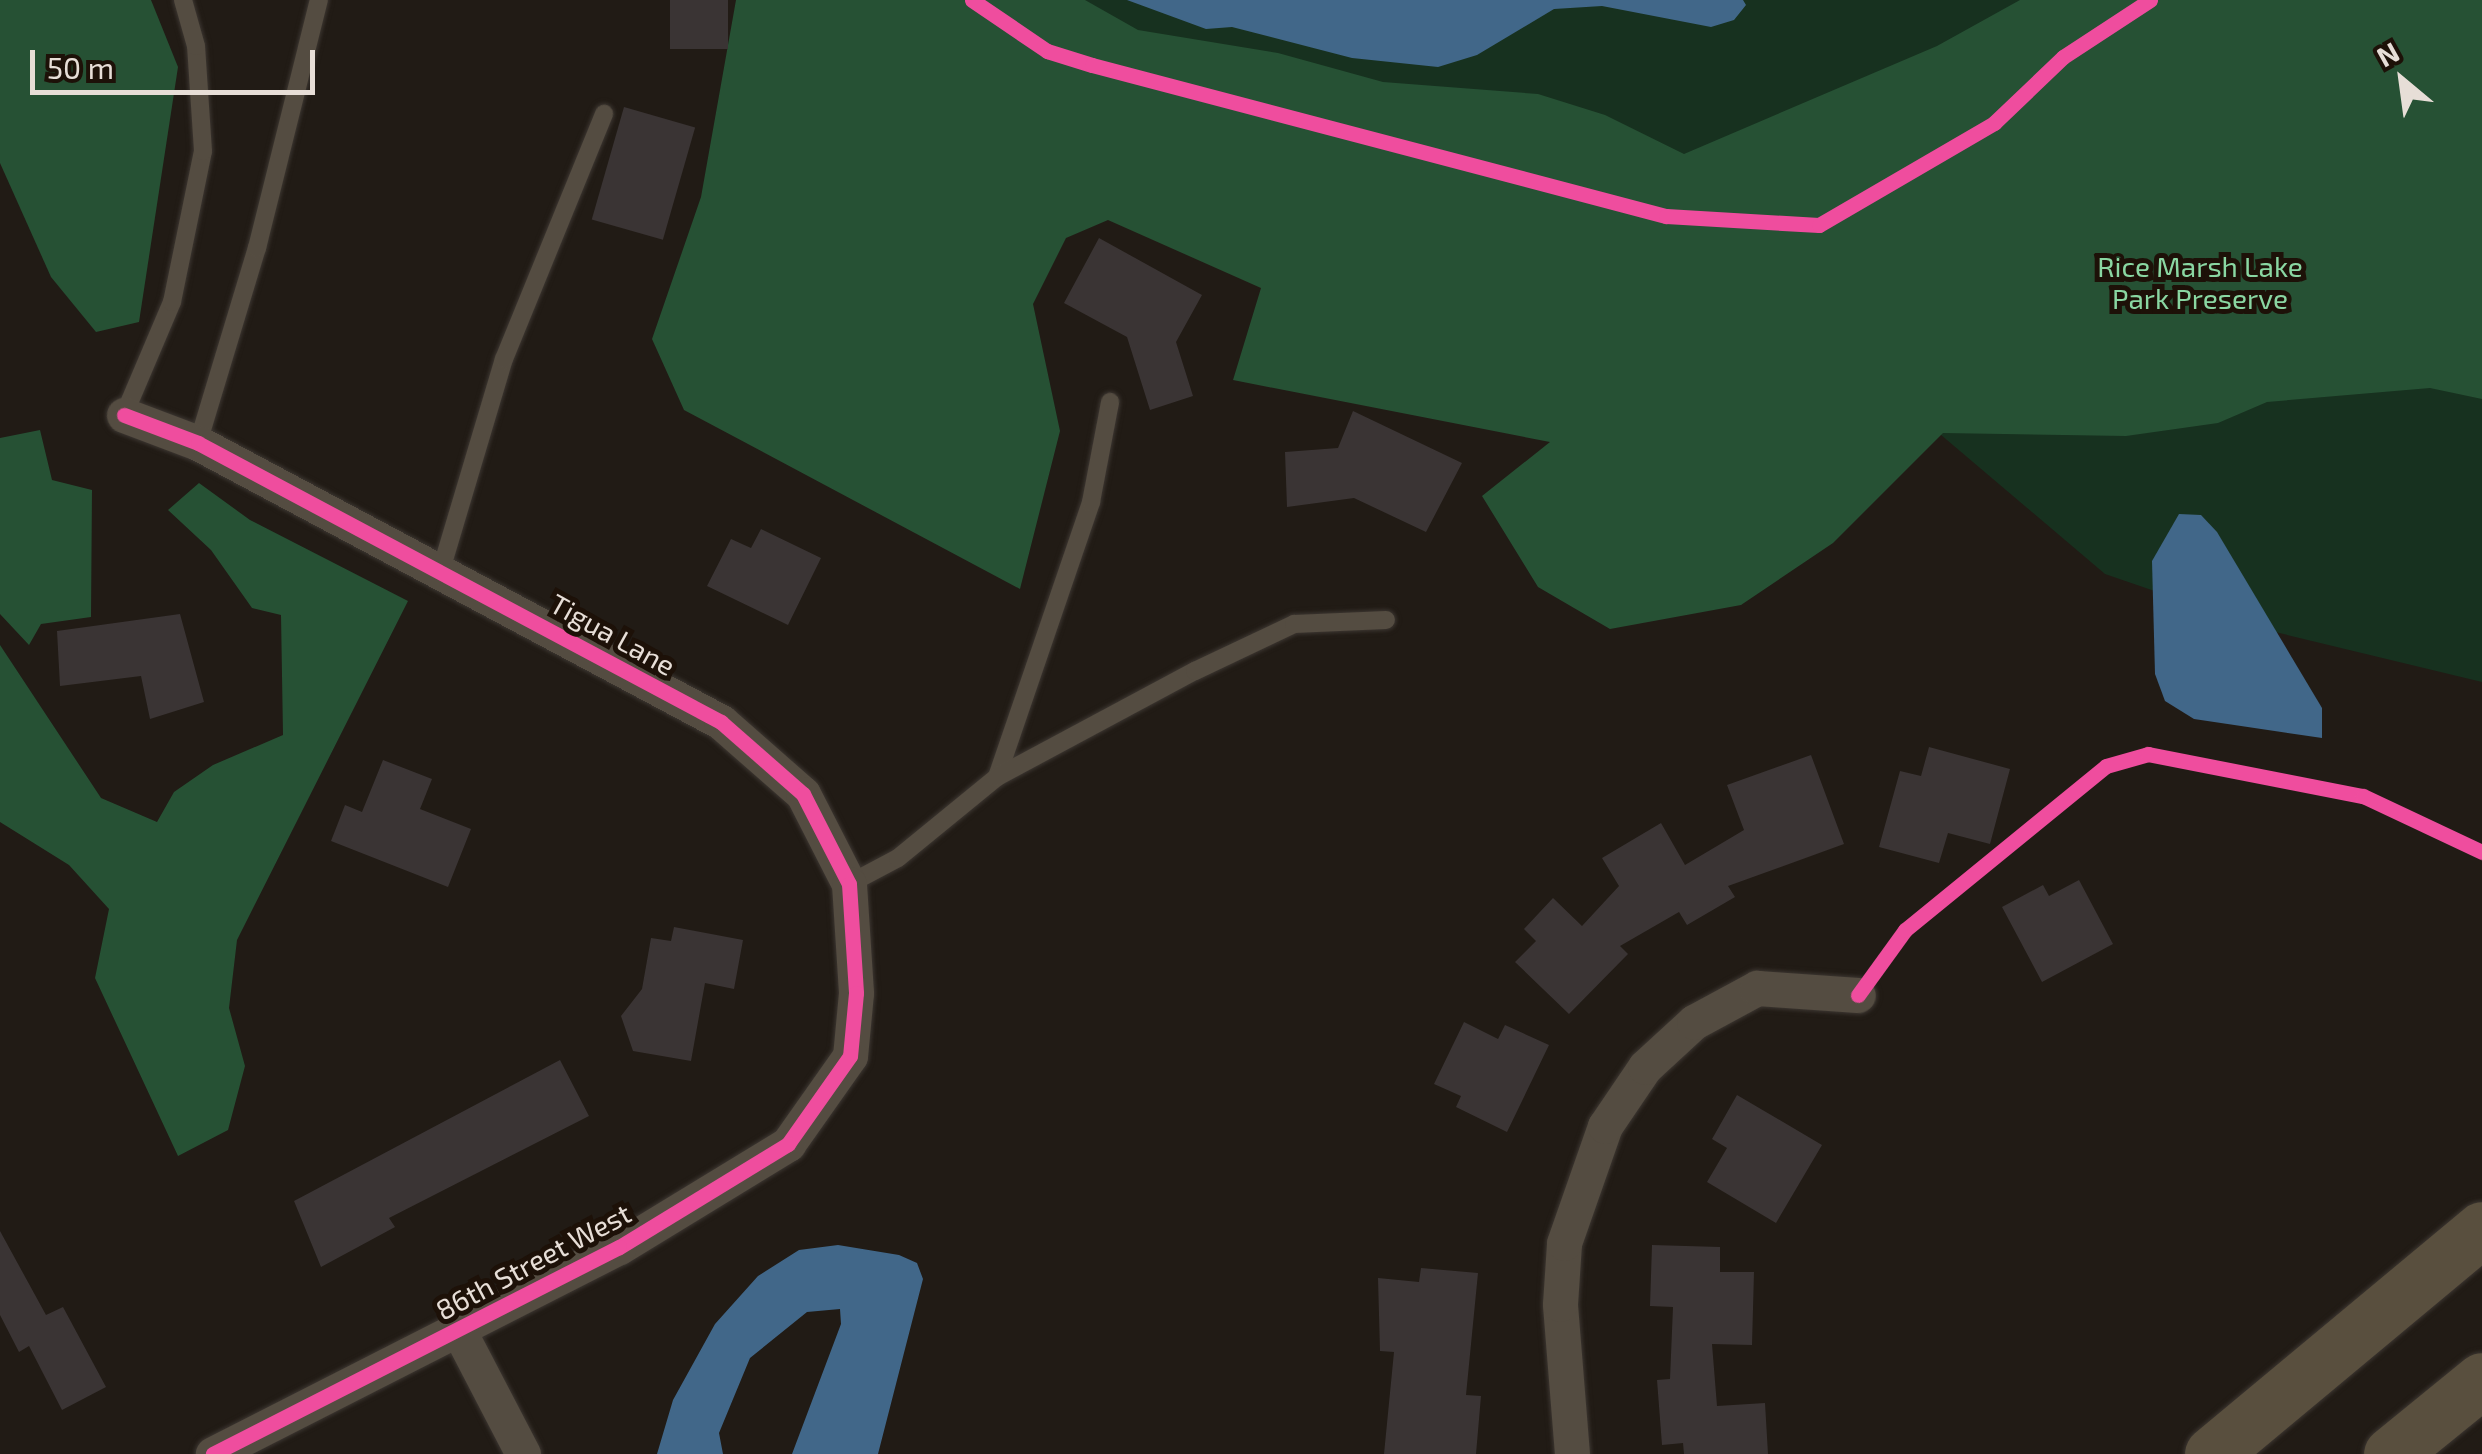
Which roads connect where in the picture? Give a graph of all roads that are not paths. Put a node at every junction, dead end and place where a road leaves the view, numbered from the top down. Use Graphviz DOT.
graph roads {
  1 [pos="182,0"];
  2 [pos="318,0"];
  3 [pos="604,114"];
  4 [pos="1110,402"];
  5 [pos="124,414"];
  6 [pos="198,443"];
  7 [pos="441,570"];
  8 [pos="1386,620"];
  9 [pos="996,777"];
  10 [pos="849,884"];
  11 [pos="1858,995"];
  12 [pos="841,1068"];
  13 [pos="2482,1229"];
  14 [pos="458,1329"];
  15 [pos="2482,1380"];
  16 [pos="212,1454"];
  17 [pos="523,1454"];
  18 [pos="1572,1454"];
  19 [pos="2212,1454"];
  20 [pos="2391,1454"];
  1 -- 5 [label="lane, Tigua Lane"];
  2 -- 6 [label="lane"];
  3 -- 7 [label="lane"];
  4 -- 9 [label="lane"];
  5 -- 6 [label="street, Tigua Lane"];
  6 -- 7 [label="street, Tigua Lane"];
  7 -- 10 [label="street, Tigua Lane"];
  8 -- 9 [label="lane"];
  9 -- 10 [label="lane"];
  10 -- 12 [label="street, Tigua Lane"];
  11 -- 18 [label="street"];
  12 -- 14 [label="street, 86th Street West"];
  13 -- 19 [label="highway"];
  14 -- 16 [label="street, 86th Street West"];
  14 -- 17 [label="street"];
  15 -- 20 [label="highway"];
}
